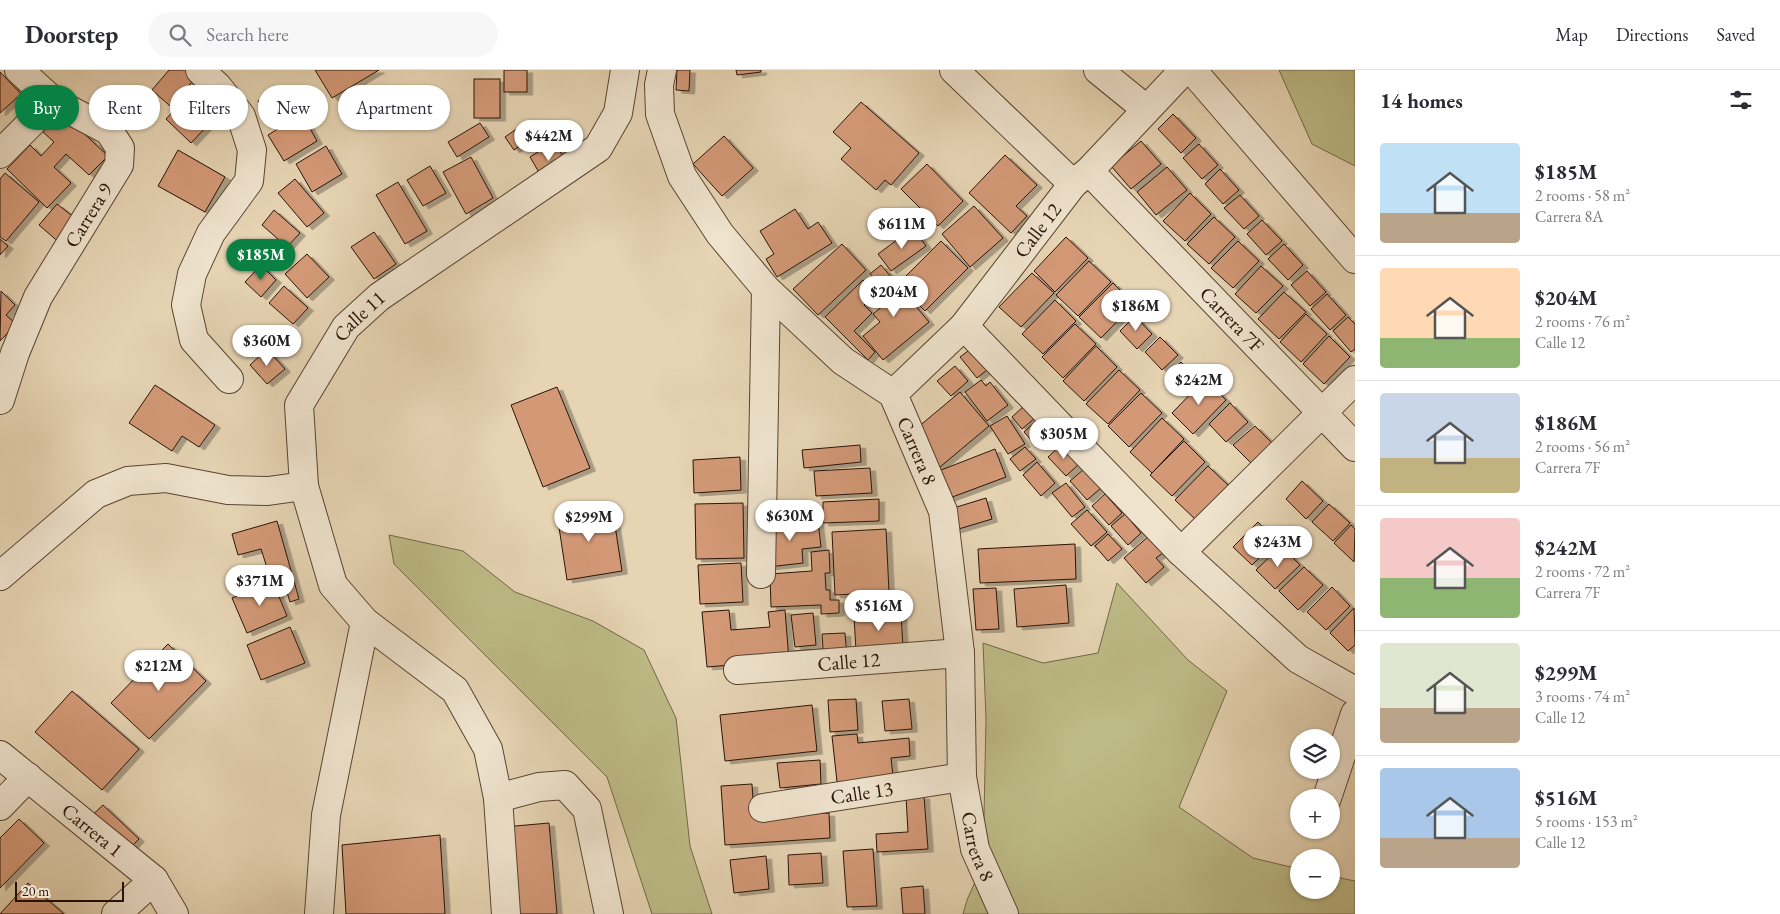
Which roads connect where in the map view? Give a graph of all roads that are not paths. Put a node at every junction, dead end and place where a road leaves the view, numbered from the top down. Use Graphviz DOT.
graph roads {
  1 [pos="18,70"];
  2 [pos="200,70"];
  3 [pos="625,70"];
  4 [pos="662,70"];
  5 [pos="954,70"];
  6 [pos="1098,70"];
  7 [pos="1184,70"];
  8 [pos="1192,70"];
  9 [pos="35,85"];
  10 [pos="1146,109"];
  11 [pos="79,115"];
  12 [pos="24,130"];
  13 [pos="0,154"];
  14 [pos="1081,177"];
  15 [pos="1355,259"];
  16 [pos="766,289"];
  17 [pos="964,326"];
  18 [pos="229,379"];
  19 [pos="1355,380"];
  20 [pos="893,394"];
  21 [pos="0,400"];
  22 [pos="1321,412"];
  23 [pos="1355,447"];
  24 [pos="304,486"];
  25 [pos="1181,552"];
  26 [pos="761,574"];
  27 [pos="0,576"];
  28 [pos="365,622"];
  29 [pos="960,653"];
  30 [pos="738,670"];
  31 [pos="1355,692"];
  32 [pos="1355,714"];
  33 [pos="0,755"];
  34 [pos="28,776"];
  35 [pos="962,777"];
  36 [pos="1330,789"];
  37 [pos="498,798"];
  38 [pos="0,806"];
  39 [pos="763,808"];
  40 [pos="154,880"];
  41 [pos="116,914"];
  42 [pos="174,914"];
  43 [pos="319,914"];
  44 [pos="506,914"];
  45 [pos="609,914"];
  46 [pos="1004,914"];
  1 -- 9 [label="street, Carrera 9"];
  2 -- 18 [label="street"];
  3 -- 24 [label="street, Calle 11"];
  4 -- 16 [label="street, Carrera 8"];
  5 -- 14 [label="street, Carrera 7F"];
  6 -- 10 [label="street"];
  7 -- 10 [label="street, Calle 12"];
  8 -- 15 [label="street"];
  10 -- 14 [label="street, Calle 12"];
  11 -- 21 [label="street, Carrera 9"];
  12 -- 13 [label="street"];
  14 -- 17 [label="street, Calle 12"];
  14 -- 22 [label="street, Carrera 7F"];
  16 -- 20 [label="street, Carrera 8"];
  16 -- 26 [label="street"];
  17 -- 20 [label="street, Calle 12"];
  17 -- 25 [label="street"];
  19 -- 22 [label="street"];
  20 -- 29 [label="street, Carrera 8"];
  22 -- 23 [label="street, Carrera 7F"];
  22 -- 25 [label="street"];
  24 -- 27 [label="street"];
  24 -- 28 [label="street, Calle 11"];
  25 -- 31 [label="street"];
  28 -- 37 [label="street, Calle 11"];
  28 -- 43 [label="street"];
  29 -- 30 [label="street, Calle 12"];
  29 -- 35 [label="street, Carrera 8"];
  32 -- 36 [label="street"];
  33 -- 34 [label="street, Carrera 1"];
  34 -- 38 [label="street"];
  34 -- 40 [label="street, Carrera 1"];
  35 -- 39 [label="street, Calle 13"];
  35 -- 46 [label="street, Carrera 8"];
  37 -- 44 [label="street, Calle 11"];
  37 -- 45 [label="street"];
  40 -- 41 [label="street"];
  40 -- 42 [label="street, Carrera 1"];
}
